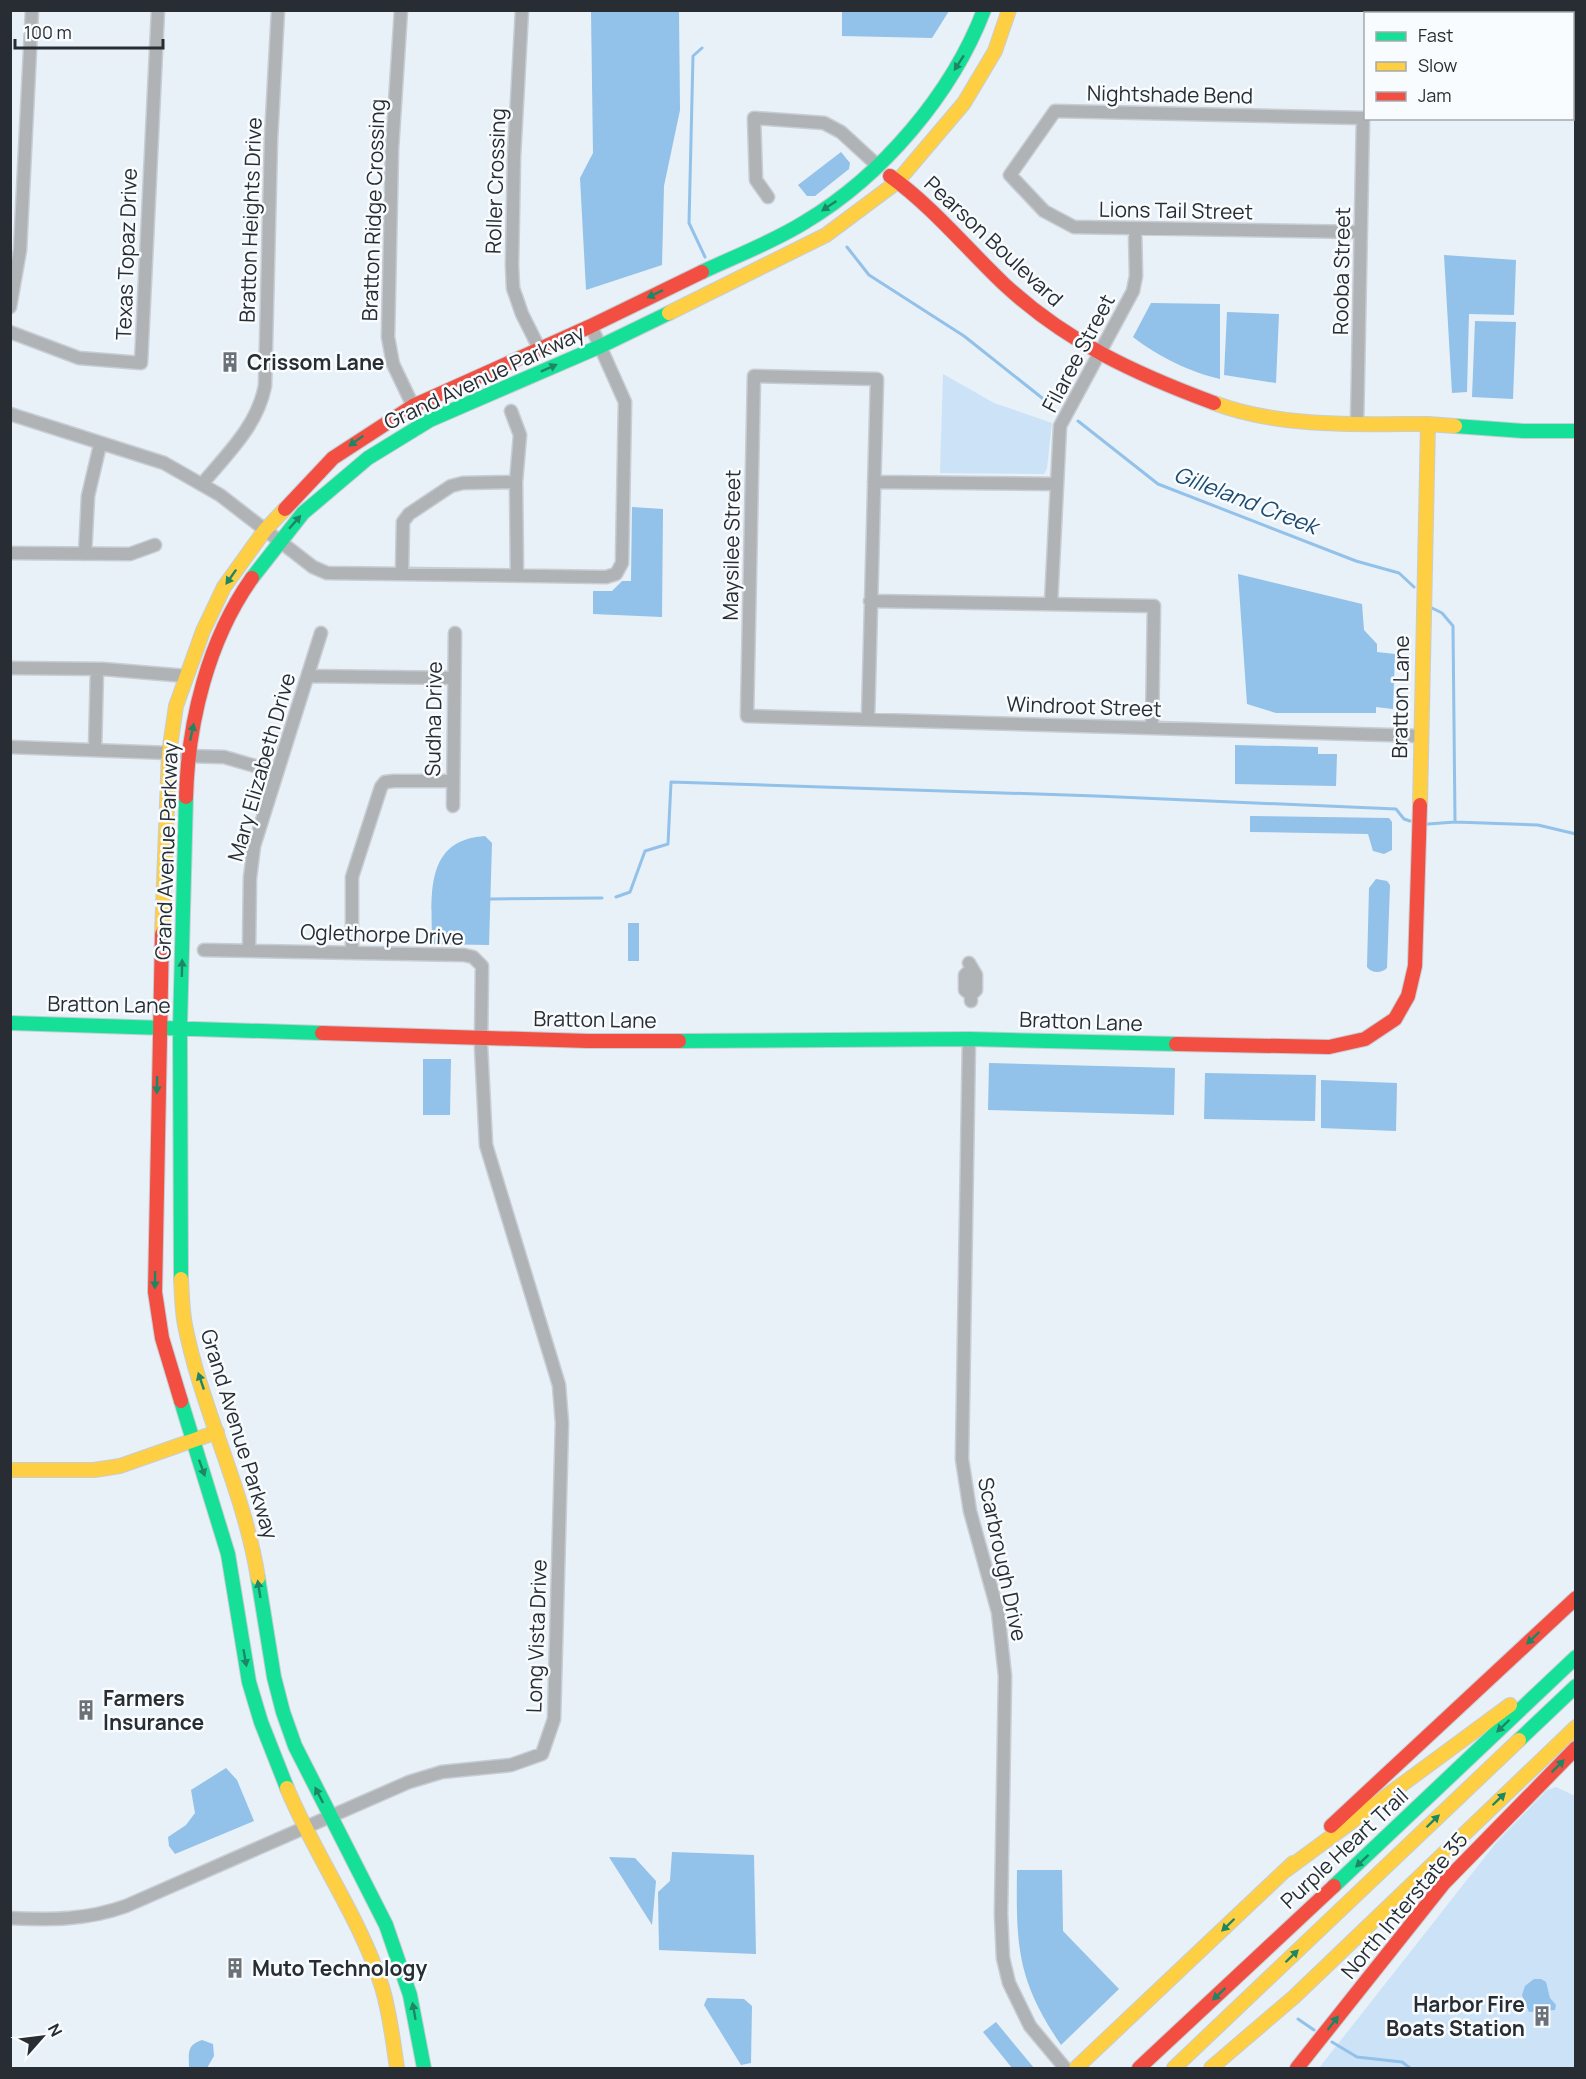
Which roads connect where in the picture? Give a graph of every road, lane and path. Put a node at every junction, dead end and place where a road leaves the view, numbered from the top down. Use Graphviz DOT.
graph roads {
  1 [pos="32,10"];
  2 [pos="158,10"];
  3 [pos="278,10"];
  4 [pos="401,10"];
  5 [pos="522,10"];
  6 [pos="984,10"];
  7 [pos="1009,10"];
  8 [pos="1363,118"];
  9 [pos="878,166"];
  10 [pos="1010,175"];
  11 [pos="897,182"];
  12 [pos="768,197"];
  13 [pos="16,212"];
  14 [pos="1135,229"];
  15 [pos="1360,232"];
  16 [pos="10,307"];
  17 [pos="591,326"];
  18 [pos="10,332"];
  19 [pos="601,346"];
  20 [pos="539,348"];
  21 [pos="1100,354"];
  22 [pos="413,406"];
  23 [pos="511,411"];
  24 [pos="10,414"];
  25 [pos="1357,424"];
  26 [pos="1428,424"];
  27 [pos="1575,431"];
  28 [pos="100,445"];
  29 [pos="516,482"];
  30 [pos="874,482"];
  31 [pos="203,483"];
  32 [pos="1056,484"];
  33 [pos="265,530"];
  34 [pos="279,541"];
  35 [pos="155,545"];
  36 [pos="10,553"];
  37 [pos="84,554"];
  38 [pos="402,573"];
  39 [pos="516,574"];
  40 [pos="870,601"];
  41 [pos="1051,604"];
  42 [pos="321,633"];
  43 [pos="455,633"];
  44 [pos="10,668"];
  45 [pos="97,669"];
  46 [pos="186,676"];
  47 [pos="308,676"];
  48 [pos="453,678"];
  49 [pos="747,716"];
  50 [pos="868,719"];
  51 [pos="1152,728"];
  52 [pos="1421,736"];
  53 [pos="10,747"];
  54 [pos="95,750"];
  55 [pos="169,753"];
  56 [pos="187,756"];
  57 [pos="276,772"];
  58 [pos="452,781"];
  59 [pos="453,806"];
  60 [pos="204,950"];
  61 [pos="249,950"];
  62 [pos="352,952"];
  63 [pos="970,966"];
  64 [pos="971,998"];
  65 [pos="10,1023"];
  66 [pos="158,1026"];
  67 [pos="180,1027"];
  68 [pos="481,1038"];
  69 [pos="969,1039"];
  70 [pos="218,1432"];
  71 [pos="192,1441"];
  72 [pos="10,1470"];
  73 [pos="1575,1598"];
  74 [pos="1575,1657"];
  75 [pos="1560,1671"];
  76 [pos="1575,1686"];
  77 [pos="1575,1727"];
  78 [pos="1575,1748"];
  79 [pos="330,1817"];
  80 [pos="304,1829"];
  81 [pos="1286,1870"];
  82 [pos="10,1918"];
  83 [pos="393,2041"];
  84 [pos="397,2068"];
  85 [pos="405,2068"];
  86 [pos="424,2068"];
  87 [pos="1065,2068"];
  88 [pos="1076,2068"];
  89 [pos="1139,2068"];
  90 [pos="1174,2068"];
  91 [pos="1211,2068"];
  92 [pos="1297,2068"];
  1 -- 13 [label="street"];
  2 -- 18 [label="street, Texas Topaz Drive"];
  3 -- 31 [label="street, Bratton Heights Drive"];
  4 -- 22 [label="street, Bratton Ridge Crossing"];
  5 -- 20 [label="street, Roller Crossing"];
  6 -- 9 [label="main road, Grand Avenue Parkway, one-way"];
  7 -- 11 [label="main road, Grand Avenue Parkway"];
  8 -- 10 [label="street, Nightshade Bend"];
  8 -- 15 [label="street, Rooba Street"];
  9 -- 11 [label="main road, Pearson Boulevard"];
  9 -- 12 [label="street"];
  9 -- 17 [label="main road, Grand Avenue Parkway, one-way"];
  10 -- 14 [label="street, Lions Tail Street"];
  11 -- 19 [label="main road, Grand Avenue Parkway"];
  11 -- 21 [label="main road, Pearson Boulevard"];
  13 -- 16 [label="street"];
  14 -- 15 [label="street, Lions Tail Street"];
  14 -- 21 [label="street, Filaree Street"];
  15 -- 25 [label="street, Rooba Street"];
  17 -- 19 [label="street"];
  17 -- 20 [label="main road, Grand Avenue Parkway"];
  34 -- 19 [label="main road, Grand Avenue Parkway, one-way"];
  19 -- 39 [label="street"];
  20 -- 22 [label="main road, Grand Avenue Parkway"];
  21 -- 25 [label="main road, Pearson Boulevard"];
  21 -- 32 [label="street, Filaree Street"];
  22 -- 33 [label="main road, Grand Avenue Parkway, one-way"];
  23 -- 29 [label="street"];
  24 -- 28 [label="street"];
  25 -- 26 [label="main road, Pearson Boulevard"];
  26 -- 27 [label="main road"];
  26 -- 52 [label="main road, Bratton Lane"];
  28 -- 31 [label="street"];
  28 -- 37 [label="street"];
  29 -- 38 [label="street"];
  29 -- 39 [label="street"];
  30 -- 32 [label="street"];
  30 -- 40 [label="street"];
  30 -- 49 [label="street, Maysilee Street"];
  31 -- 33 [label="street"];
  32 -- 41 [label="street, Filaree Street"];
  33 -- 34 [label="street"];
  33 -- 46 [label="main road, Grand Avenue Parkway, one-way"];
  34 -- 38 [label="street"];
  56 -- 34 [label="main road, Grand Avenue Parkway, one-way"];
  35 -- 37 [label="street"];
  36 -- 37 [label="street"];
  38 -- 39 [label="street"];
  40 -- 41 [label="street"];
  40 -- 50 [label="street"];
  41 -- 51 [label="street"];
  42 -- 47 [label="street, Mary Elizabeth Drive"];
  43 -- 48 [label="street, Sudha Drive"];
  44 -- 45 [label="street"];
  45 -- 46 [label="street"];
  45 -- 54 [label="street"];
  46 -- 55 [label="main road, Grand Avenue Parkway"];
  47 -- 48 [label="street"];
  47 -- 57 [label="street, Mary Elizabeth Drive"];
  48 -- 58 [label="street, Sudha Drive"];
  49 -- 50 [label="street, Windroot Street"];
  50 -- 51 [label="street, Windroot Street"];
  51 -- 52 [label="street, Windroot Street"];
  52 -- 69 [label="main road, Bratton Lane"];
  53 -- 54 [label="street"];
  54 -- 55 [label="street"];
  55 -- 56 [label="main road"];
  55 -- 66 [label="main road, Grand Avenue Parkway"];
  56 -- 57 [label="street"];
  67 -- 56 [label="main road, Grand Avenue Parkway, one-way"];
  57 -- 61 [label="street, Mary Elizabeth Drive"];
  58 -- 59 [label="street, Sudha Drive"];
  58 -- 62 [label="street"];
  60 -- 61 [label="street, Oglethorpe Drive"];
  61 -- 62 [label="street, Oglethorpe Drive"];
  62 -- 68 [label="street, Oglethorpe Drive"];
  63 -- 64 [label="street"];
  65 -- 66 [label="main road, Bratton Lane"];
  66 -- 67 [label="main road, Bratton Lane"];
  66 -- 71 [label="main road, Grand Avenue Parkway, one-way"];
  67 -- 68 [label="main road, Bratton Lane"];
  70 -- 67 [label="main road, Grand Avenue Parkway, one-way"];
  68 -- 69 [label="main road, Bratton Lane"];
  68 -- 79 [label="street, Long Vista Drive"];
  69 -- 87 [label="street, Scarbrough Drive"];
  70 -- 71 [label="main road"];
  79 -- 70 [label="main road, Grand Avenue Parkway, one-way"];
  71 -- 72 [label="main road"];
  71 -- 80 [label="main road, Grand Avenue Parkway, one-way"];
  73 -- 81 [label="main road, one-way"];
  74 -- 75 [label="main road, Purple Heart Trail"];
  75 -- 81 [label="main road"];
  75 -- 89 [label="main road, Purple Heart Trail, one-way"];
  90 -- 76 [label="main road, Purple Heart Trail, one-way"];
  91 -- 77 [label="main road, one-way"];
  92 -- 78 [label="main road, North Interstate 35, one-way"];
  79 -- 80 [label="street, Long Vista Drive"];
  86 -- 79 [label="main road, Grand Avenue Parkway, one-way"];
  80 -- 82 [label="street, Long Vista Drive"];
  80 -- 83 [label="main road, Grand Avenue Parkway"];
  81 -- 88 [label="main road, one-way"];
  83 -- 84 [label="main road, Grand Avenue Parkway"];
  83 -- 85 [label="main road"];
}
